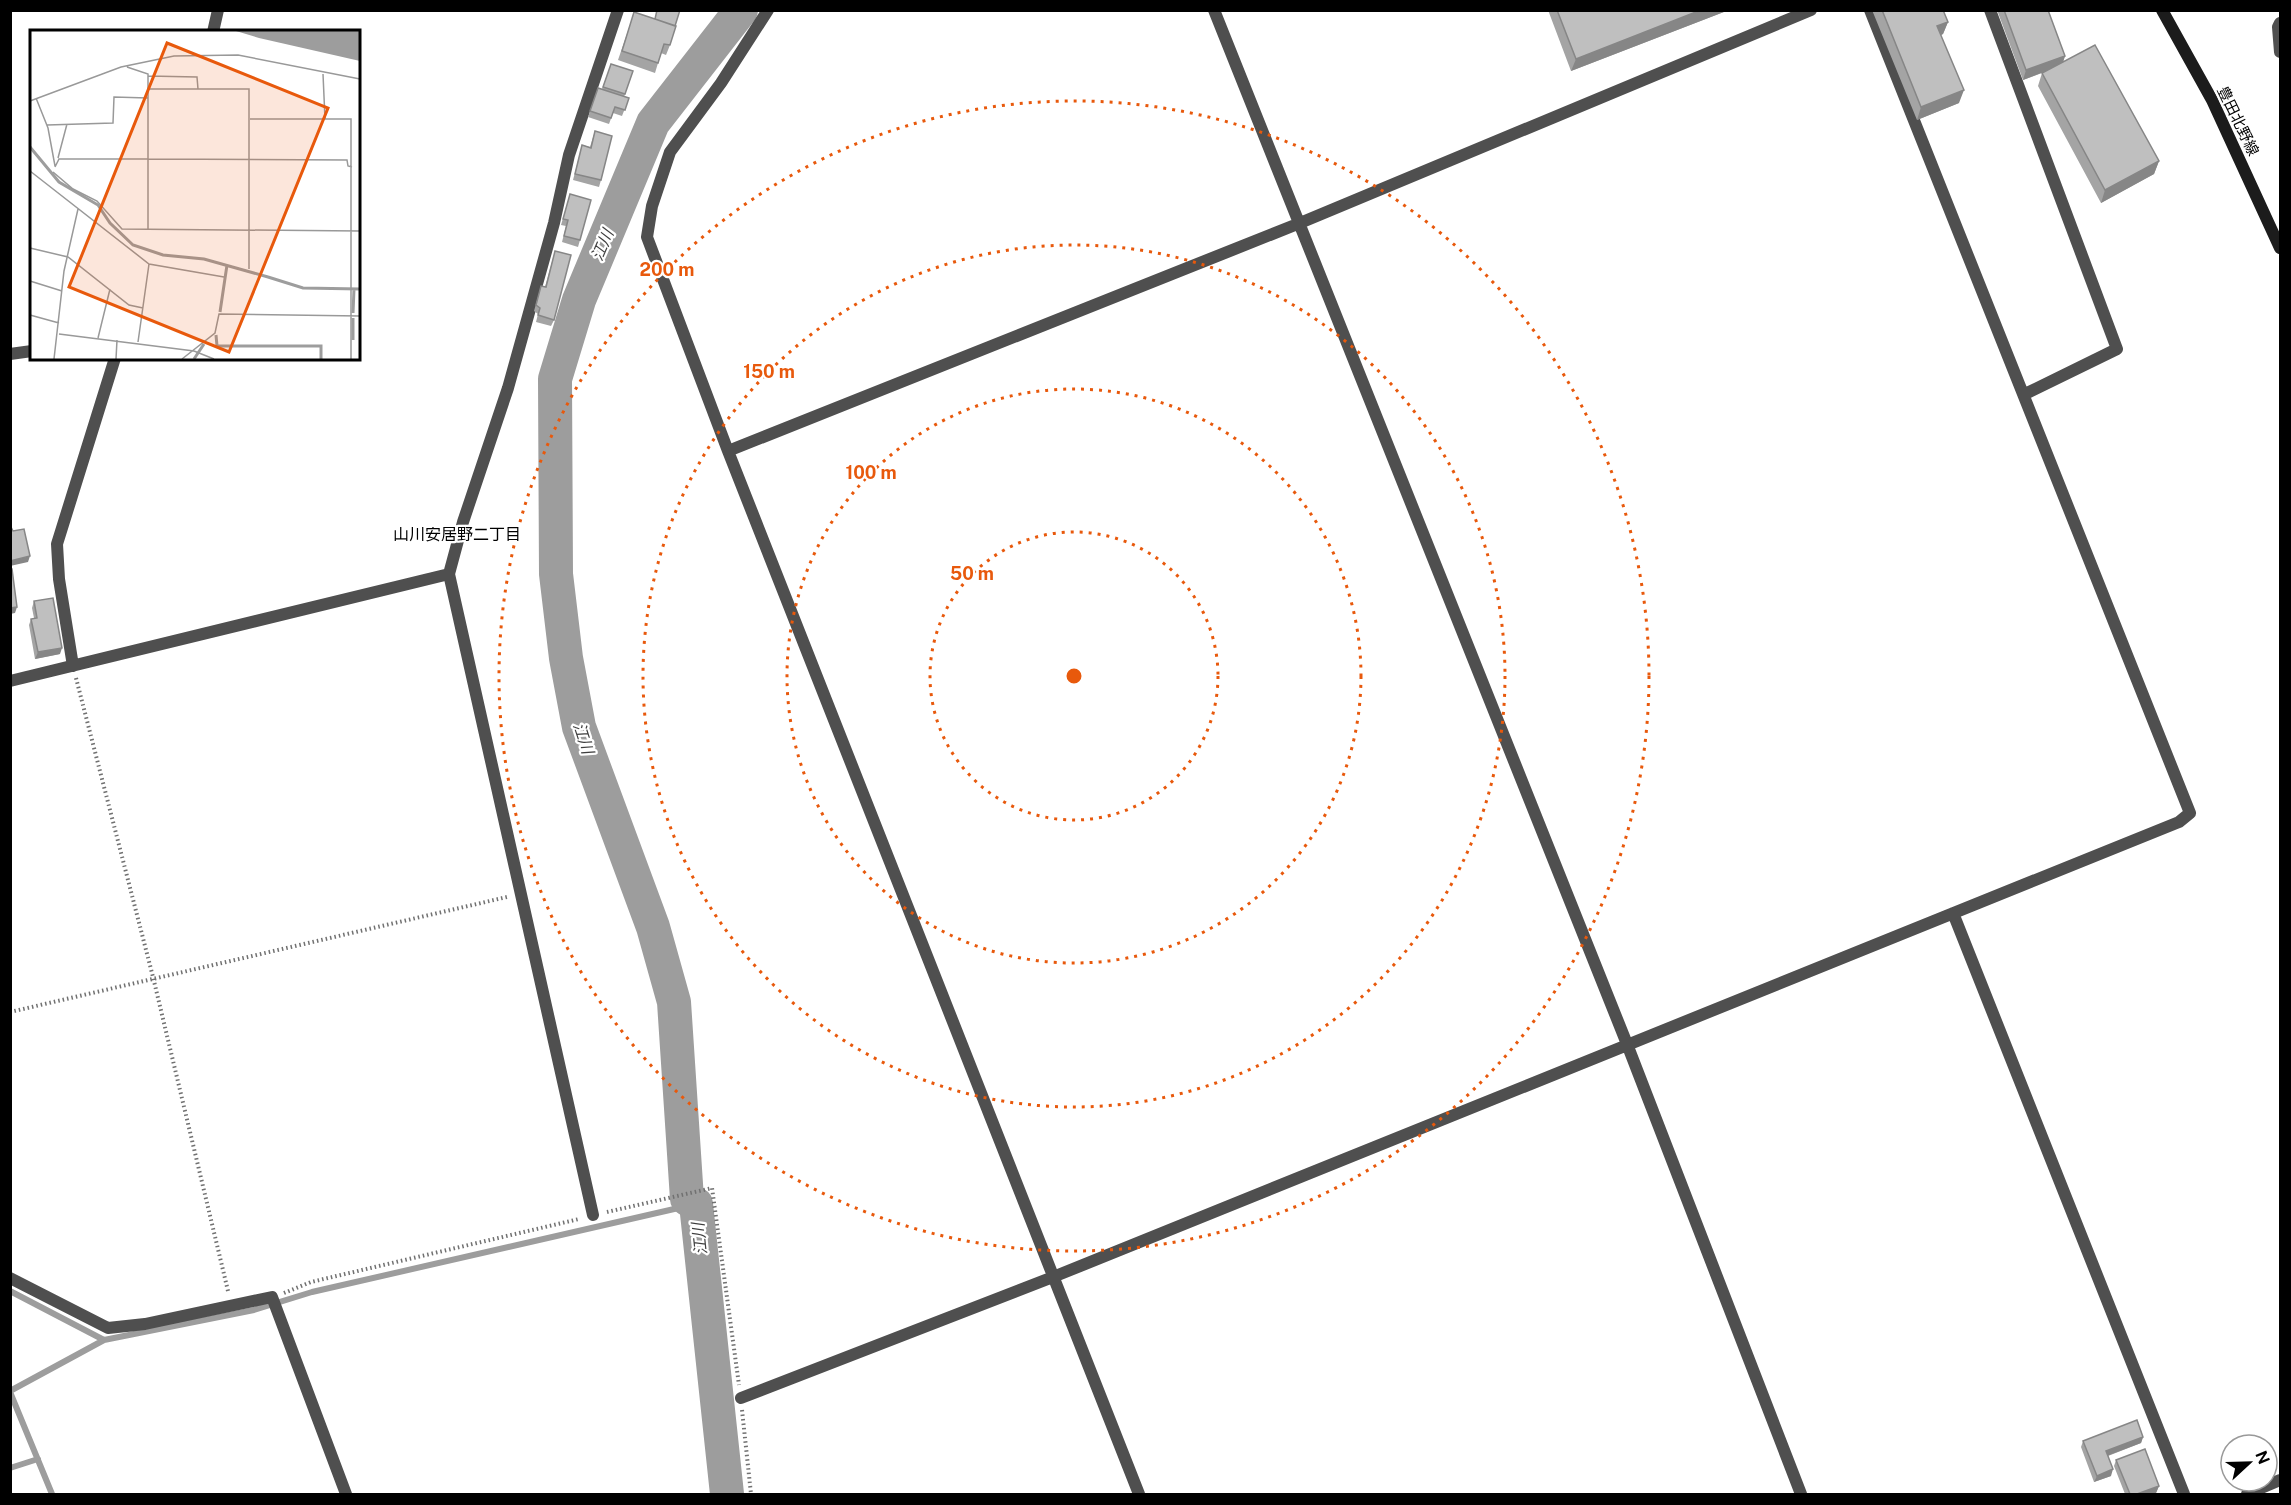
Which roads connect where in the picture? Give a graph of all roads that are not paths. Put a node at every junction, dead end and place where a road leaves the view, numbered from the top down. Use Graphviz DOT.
graph roads {
  1 [pos="218,10"];
  2 [pos="618,10"];
  3 [pos="768,10"];
  4 [pos="1214,10"];
  5 [pos="1811,10"];
  6 [pos="1870,10"];
  7 [pos="1990,10"];
  8 [pos="2162,10"];
  9 [pos="1786,15"];
  10 [pos="2280,23"];
  11 [pos="213,30"];
  12 [pos="2280,52"];
  13 [pos="1300,223"];
  14 [pos="2280,249"];
  15 [pos="30,351"];
  16 [pos="10,354"];
  17 [pos="114,360"];
  18 [pos="2025,394"];
  19 [pos="728,452"];
  20 [pos="449,574"];
  21 [pos="73,666"];
  22 [pos="10,681"];
  23 [pos="1953,913"];
  24 [pos="1627,1044"];
  25 [pos="593,1215"];
  26 [pos="1053,1277"];
  27 [pos="10,1278"];
  28 [pos="741,1398"];
  29 [pos="2280,1480"];
  30 [pos="346,1494"];
  31 [pos="1139,1494"];
  32 [pos="1801,1494"];
  33 [pos="2184,1494"];
  34 [pos="2247,1494"];
  1 -- 11 [label="street"];
  2 -- 20 [label="street"];
  3 -- 19 [label="street"];
  4 -- 13 [label="street"];
  5 -- 9 [label="street"];
  6 -- 18 [label="street"];
  7 -- 18 [label="street"];
  8 -- 14 [label="main road, 豊田北野線"];
  9 -- 13 [label="street"];
  10 -- 12 [label="street"];
  13 -- 19 [label="street"];
  13 -- 24 [label="street"];
  15 -- 16 [label="street"];
  17 -- 21 [label="street"];
  18 -- 23 [label="street"];
  19 -- 26 [label="street"];
  20 -- 21 [label="street"];
  20 -- 25 [label="street"];
  21 -- 22 [label="street"];
  23 -- 24 [label="street"];
  23 -- 33 [label="street"];
  24 -- 26 [label="street"];
  24 -- 32 [label="street"];
  26 -- 28 [label="street"];
  26 -- 31 [label="street"];
  27 -- 30 [label="street"];
  29 -- 34 [label="street"];
}
